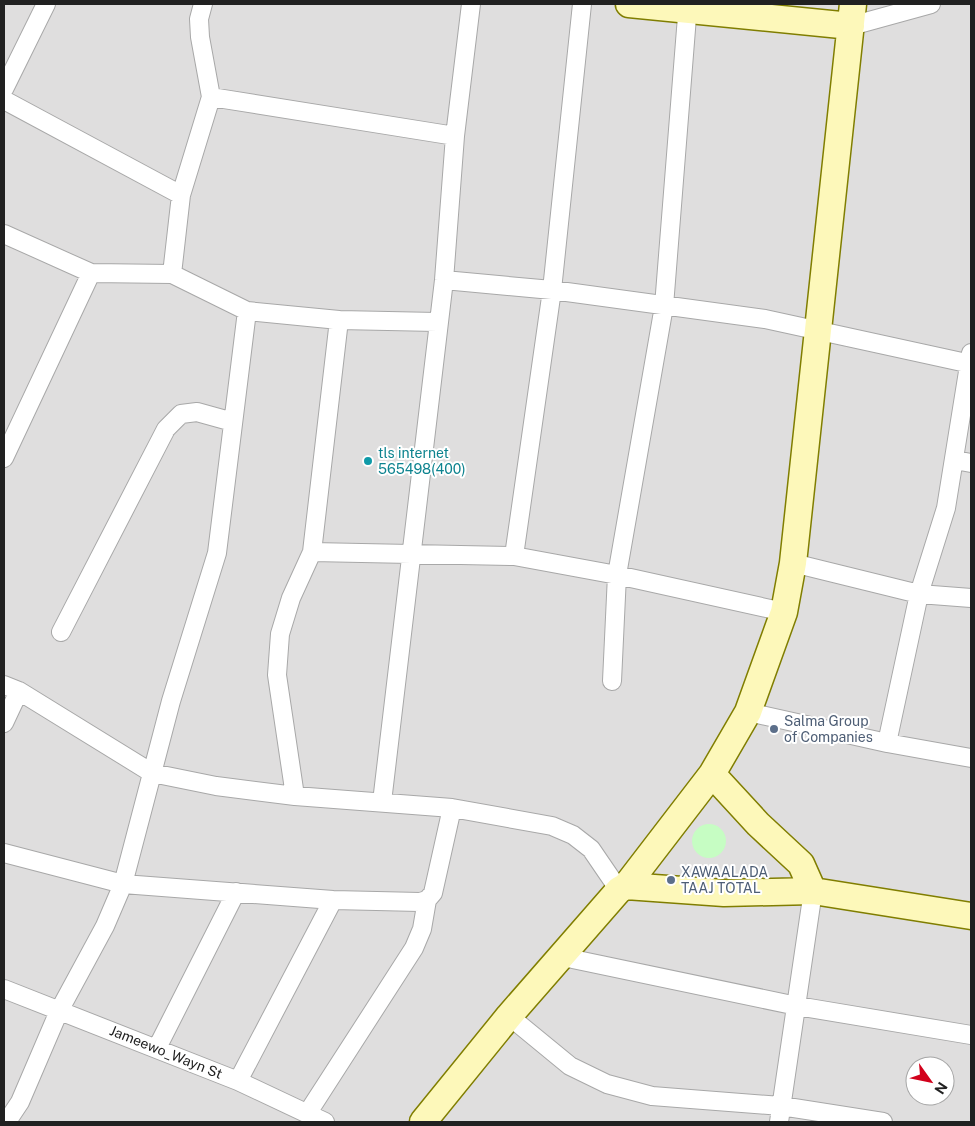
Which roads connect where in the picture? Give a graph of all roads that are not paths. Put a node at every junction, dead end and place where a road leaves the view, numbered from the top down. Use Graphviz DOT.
graph roads {
  1 [pos="46,4"];
  2 [pos="203,4"];
  3 [pos="471,4"];
  4 [pos="582,4"];
  5 [pos="629,4"];
  6 [pos="931,4"];
  7 [pos="688,7"];
  8 [pos="852,15"];
  9 [pos="4,89"];
  10 [pos="211,97"];
  11 [pos="4,100"];
  12 [pos="455,136"];
  13 [pos="181,195"];
  14 [pos="4,234"];
  15 [pos="91,274"];
  16 [pos="172,274"];
  17 [pos="444,280"];
  18 [pos="552,290"];
  19 [pos="664,306"];
  20 [pos="247,312"];
  21 [pos="339,320"];
  22 [pos="438,322"];
  23 [pos="818,329"];
  24 [pos="970,360"];
  25 [pos="232,422"];
  26 [pos="4,458"];
  27 [pos="963,461"];
  28 [pos="312,552"];
  29 [pos="412,554"];
  30 [pos="514,556"];
  31 [pos="793,563"];
  32 [pos="617,576"];
  33 [pos="919,594"];
  34 [pos="971,598"];
  35 [pos="784,612"];
  36 [pos="61,632"];
  37 [pos="612,681"];
  38 [pos="12,688"];
  39 [pos="748,712"];
  40 [pos="4,723"];
  41 [pos="887,742"];
  42 [pos="971,758"];
  43 [pos="152,773"];
  44 [pos="712,774"];
  45 [pos="294,796"];
  46 [pos="382,802"];
  47 [pos="452,808"];
  48 [pos="4,853"];
  49 [pos="123,884"];
  50 [pos="622,888"];
  51 [pos="813,891"];
  52 [pos="236,892"];
  53 [pos="333,900"];
  54 [pos="427,900"];
  55 [pos="971,916"];
  56 [pos="563,957"];
  57 [pos="4,989"];
  58 [pos="797,1006"];
  59 [pos="59,1011"];
  60 [pos="509,1016"];
  61 [pos="971,1035"];
  62 [pos="156,1048"];
  63 [pos="238,1081"];
  64 [pos="307,1114"];
  65 [pos="780,1114"];
  66 [pos="11,1120"];
  67 [pos="326,1122"];
  68 [pos="423,1122"];
  69 [pos="883,1122"];
  1 -- 9 [label="street"];
  2 -- 10 [label="street"];
  3 -- 12 [label="street"];
  4 -- 18 [label="street"];
  5 -- 7 [label="main road"];
  6 -- 8 [label="street"];
  7 -- 8 [label="main road"];
  7 -- 19 [label="street"];
  8 -- 23 [label="main road"];
  10 -- 12 [label="street"];
  10 -- 13 [label="street"];
  11 -- 13 [label="street"];
  12 -- 17 [label="street"];
  13 -- 16 [label="street"];
  14 -- 15 [label="street"];
  15 -- 16 [label="street"];
  15 -- 26 [label="street"];
  16 -- 20 [label="street"];
  17 -- 18 [label="street"];
  17 -- 22 [label="street"];
  18 -- 19 [label="street"];
  18 -- 30 [label="street"];
  19 -- 23 [label="street"];
  19 -- 32 [label="street"];
  20 -- 21 [label="street"];
  20 -- 25 [label="street"];
  21 -- 22 [label="street"];
  21 -- 28 [label="street"];
  22 -- 29 [label="street"];
  23 -- 24 [label="street"];
  23 -- 31 [label="main road"];
  24 -- 27 [label="street"];
  25 -- 36 [label="street"];
  25 -- 43 [label="street"];
  27 -- 33 [label="street"];
  28 -- 29 [label="street"];
  28 -- 45 [label="street"];
  29 -- 30 [label="street"];
  29 -- 46 [label="street"];
  30 -- 32 [label="street"];
  31 -- 33 [label="street"];
  31 -- 35 [label="main road"];
  32 -- 35 [label="street"];
  32 -- 37 [label="street"];
  33 -- 34 [label="street"];
  33 -- 41 [label="street"];
  35 -- 39 [label="main road"];
  38 -- 40 [label="street"];
  38 -- 43 [label="street"];
  39 -- 41 [label="street"];
  39 -- 44 [label="main road"];
  41 -- 42 [label="street"];
  43 -- 45 [label="street"];
  43 -- 49 [label="street"];
  44 -- 50 [label="main road"];
  44 -- 51 [label="main road"];
  45 -- 46 [label="street"];
  46 -- 47 [label="street"];
  47 -- 50 [label="street"];
  47 -- 54 [label="street"];
  48 -- 49 [label="street"];
  49 -- 52 [label="street"];
  49 -- 59 [label="street"];
  50 -- 51 [label="main road"];
  50 -- 56 [label="main road"];
  51 -- 55 [label="main road"];
  51 -- 58 [label="street"];
  52 -- 53 [label="street"];
  52 -- 62 [label="street"];
  53 -- 54 [label="street"];
  53 -- 63 [label="street"];
  54 -- 64 [label="street"];
  56 -- 58 [label="street"];
  56 -- 60 [label="main road"];
  57 -- 59 [label="street, Jameewo_Wayn St"];
  58 -- 61 [label="street"];
  58 -- 65 [label="street"];
  59 -- 62 [label="street, Jameewo_Wayn St"];
  59 -- 66 [label="street"];
  60 -- 65 [label="street"];
  60 -- 68 [label="main road"];
  62 -- 63 [label="street, Jameewo_Wayn St"];
  63 -- 64 [label="street, Jameewo_Wayn St"];
  64 -- 67 [label="street, Jameewo_Wayn St"];
  65 -- 69 [label="street"];
}
